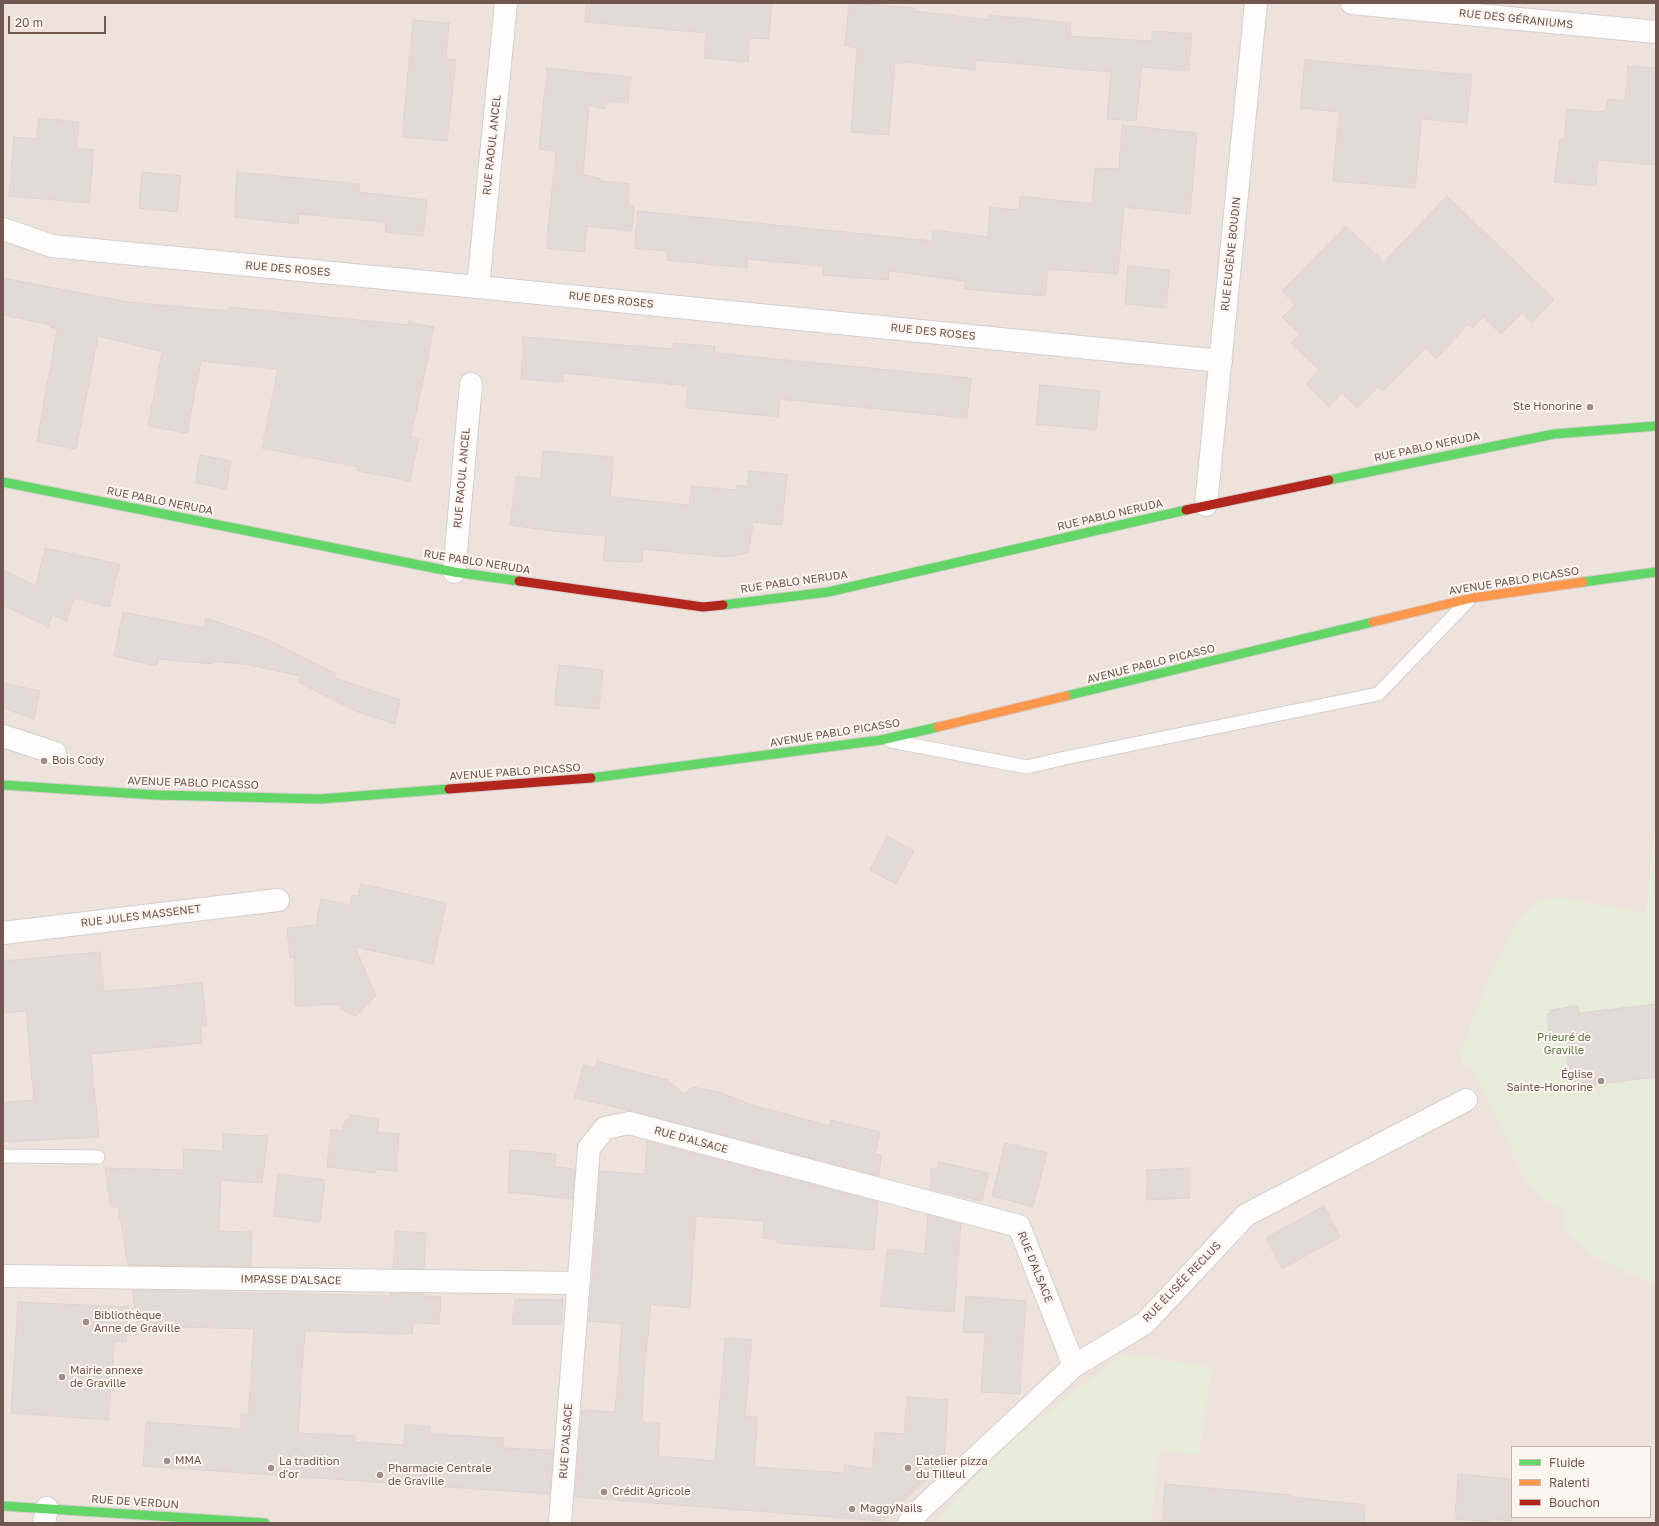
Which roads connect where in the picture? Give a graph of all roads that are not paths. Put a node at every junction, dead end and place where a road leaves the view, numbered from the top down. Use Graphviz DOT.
graph roads {
  1 [pos="506,3"];
  2 [pos="1256,3"];
  3 [pos="1352,3"];
  4 [pos="1656,32"];
  5 [pos="3,229"];
  6 [pos="478,287"];
  7 [pos="1221,361"];
  8 [pos="471,384"];
  9 [pos="1656,426"];
  10 [pos="3,482"];
  11 [pos="1206,505"];
  12 [pos="454,572"];
  13 [pos="1656,572"];
  14 [pos="1472,598"];
  15 [pos="3,736"];
  16 [pos="881,740"];
  17 [pos="55,753"];
  18 [pos="3,785"];
  19 [pos="278,900"];
  20 [pos="3,933"];
  21 [pos="1466,1100"];
  22 [pos="3,1156"];
  23 [pos="98,1157"];
  24 [pos="3,1276"];
  25 [pos="578,1283"];
  26 [pos="1074,1366"];
  27 [pos="3,1506"];
  28 [pos="46,1516"];
  29 [pos="265,1523"];
  30 [pos="560,1523"];
  31 [pos="910,1523"];
  1 -- 6 [label="street, RUE RAOUL ANCEL"];
  2 -- 7 [label="street, RUE EUGÈNE BOUDIN"];
  3 -- 4 [label="street, RUE DES GÉRANIUMS"];
  5 -- 6 [label="street, RUE DES ROSES"];
  6 -- 7 [label="street, RUE DES ROSES"];
  7 -- 11 [label="street, RUE EUGÈNE BOUDIN"];
  8 -- 12 [label="street, RUE RAOUL ANCEL"];
  9 -- 11 [label="street, RUE PABLO NERUDA"];
  10 -- 12 [label="street, RUE PABLO NERUDA"];
  11 -- 12 [label="street, RUE PABLO NERUDA"];
  13 -- 14 [label="street, AVENUE PABLO PICASSO"];
  14 -- 16 [label="street, AVENUE PABLO PICASSO"];
  14 -- 16 [label="lane"];
  15 -- 17 [label="street"];
  16 -- 18 [label="street, AVENUE PABLO PICASSO"];
  19 -- 20 [label="street, RUE JULES MASSENET"];
  21 -- 26 [label="street, RUE ÉLISÉE RECLUS"];
  22 -- 23 [label="lane"];
  24 -- 25 [label="street, IMPASSE D'ALSACE"];
  25 -- 26 [label="street, RUE D'ALSACE"];
  25 -- 30 [label="street, RUE D'ALSACE"];
  26 -- 31 [label="street, RUE ÉLISÉE RECLUS"];
  27 -- 28 [label="street, RUE DE VERDUN"];
  28 -- 29 [label="street, RUE DE VERDUN"];
}
